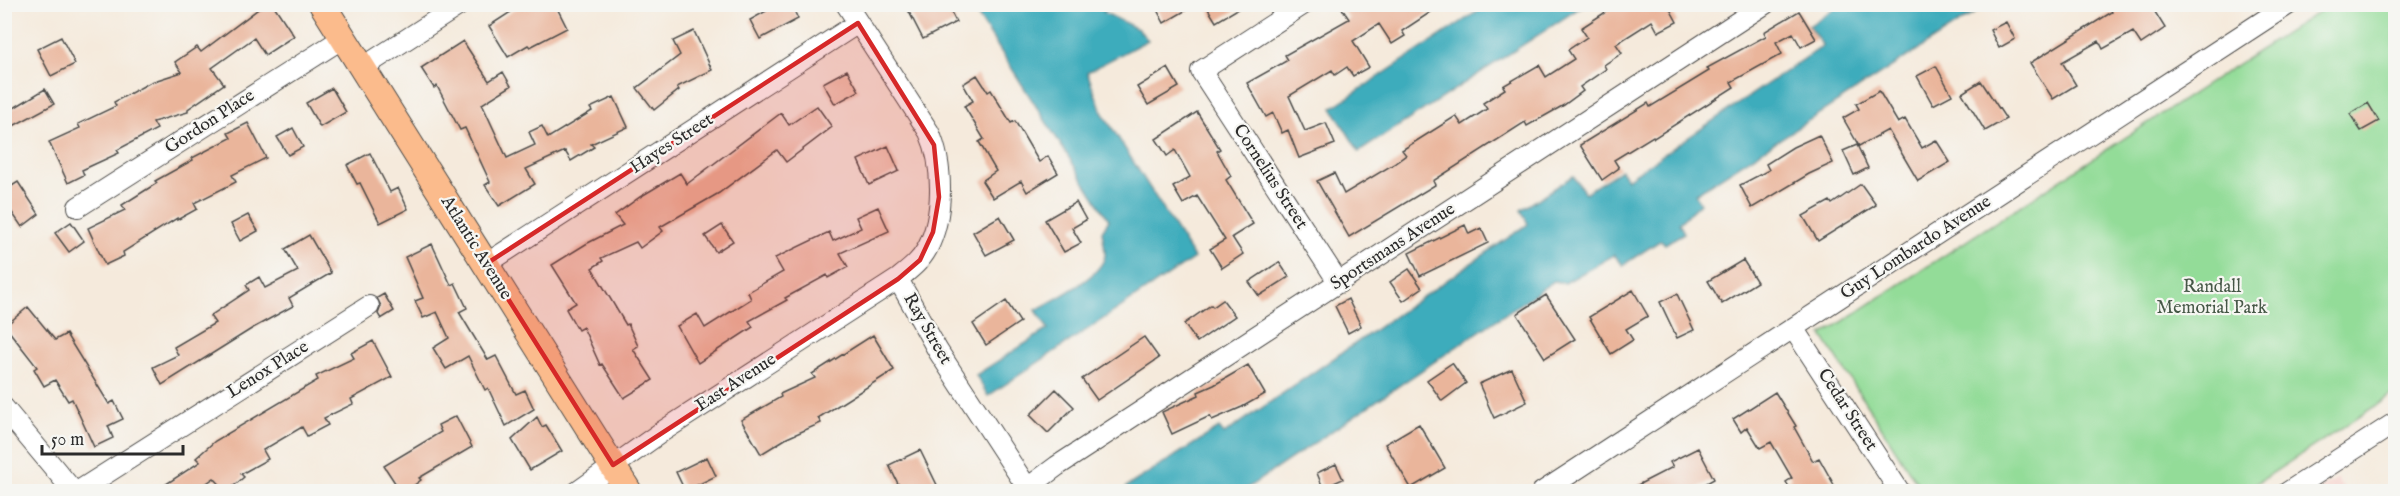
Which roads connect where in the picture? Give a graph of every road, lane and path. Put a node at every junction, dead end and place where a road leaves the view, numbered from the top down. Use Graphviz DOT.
graph roads {
  1 [pos="322,4"];
  2 [pos="461,4"];
  3 [pos="846,4"];
  4 [pos="1304,4"];
  5 [pos="1765,4"];
  6 [pos="2289,4"];
  7 [pos="858,23"];
  8 [pos="343,38"];
  9 [pos="362,68"];
  10 [pos="78,207"];
  11 [pos="486,264"];
  12 [pos="898,279"];
  13 [pos="1339,283"];
  14 [pos="369,306"];
  15 [pos="1793,328"];
  16 [pos="4,408"];
  17 [pos="2396,422"];
  18 [pos="613,465"];
  19 [pos="1026,490"];
  20 [pos="76,492"];
  21 [pos="577,492"];
  22 [pos="629,492"];
  23 [pos="1542,492"];
  24 [pos="1900,492"];
  25 [pos="2288,492"];
  1 -- 8 [label="main road, Atlantic Avenue"];
  2 -- 9 [label="street"];
  3 -- 7 [label="street, Ray Street"];
  4 -- 13 [label="street, Cornelius Street"];
  5 -- 13 [label="street, Sportsmans Avenue"];
  6 -- 15 [label="street, Guy Lombardo Avenue"];
  7 -- 11 [label="street, Hayes Street"];
  7 -- 12 [label="street, Ray Street"];
  8 -- 9 [label="main road, Atlantic Avenue"];
  8 -- 10 [label="street, Gordon Place"];
  9 -- 11 [label="main road, Atlantic Avenue"];
  11 -- 18 [label="main road, Atlantic Avenue"];
  12 -- 18 [label="street, East Avenue"];
  12 -- 19 [label="street, Ray Street"];
  13 -- 19 [label="street, Sportsmans Avenue"];
  14 -- 20 [label="street, Lenox Place"];
  15 -- 23 [label="street, Guy Lombardo Avenue"];
  15 -- 24 [label="street, Cedar Street"];
  16 -- 20 [label="street"];
  17 -- 25 [label="street"];
  18 -- 21 [label="street, East Avenue"];
  18 -- 22 [label="main road, Atlantic Avenue"];
}
